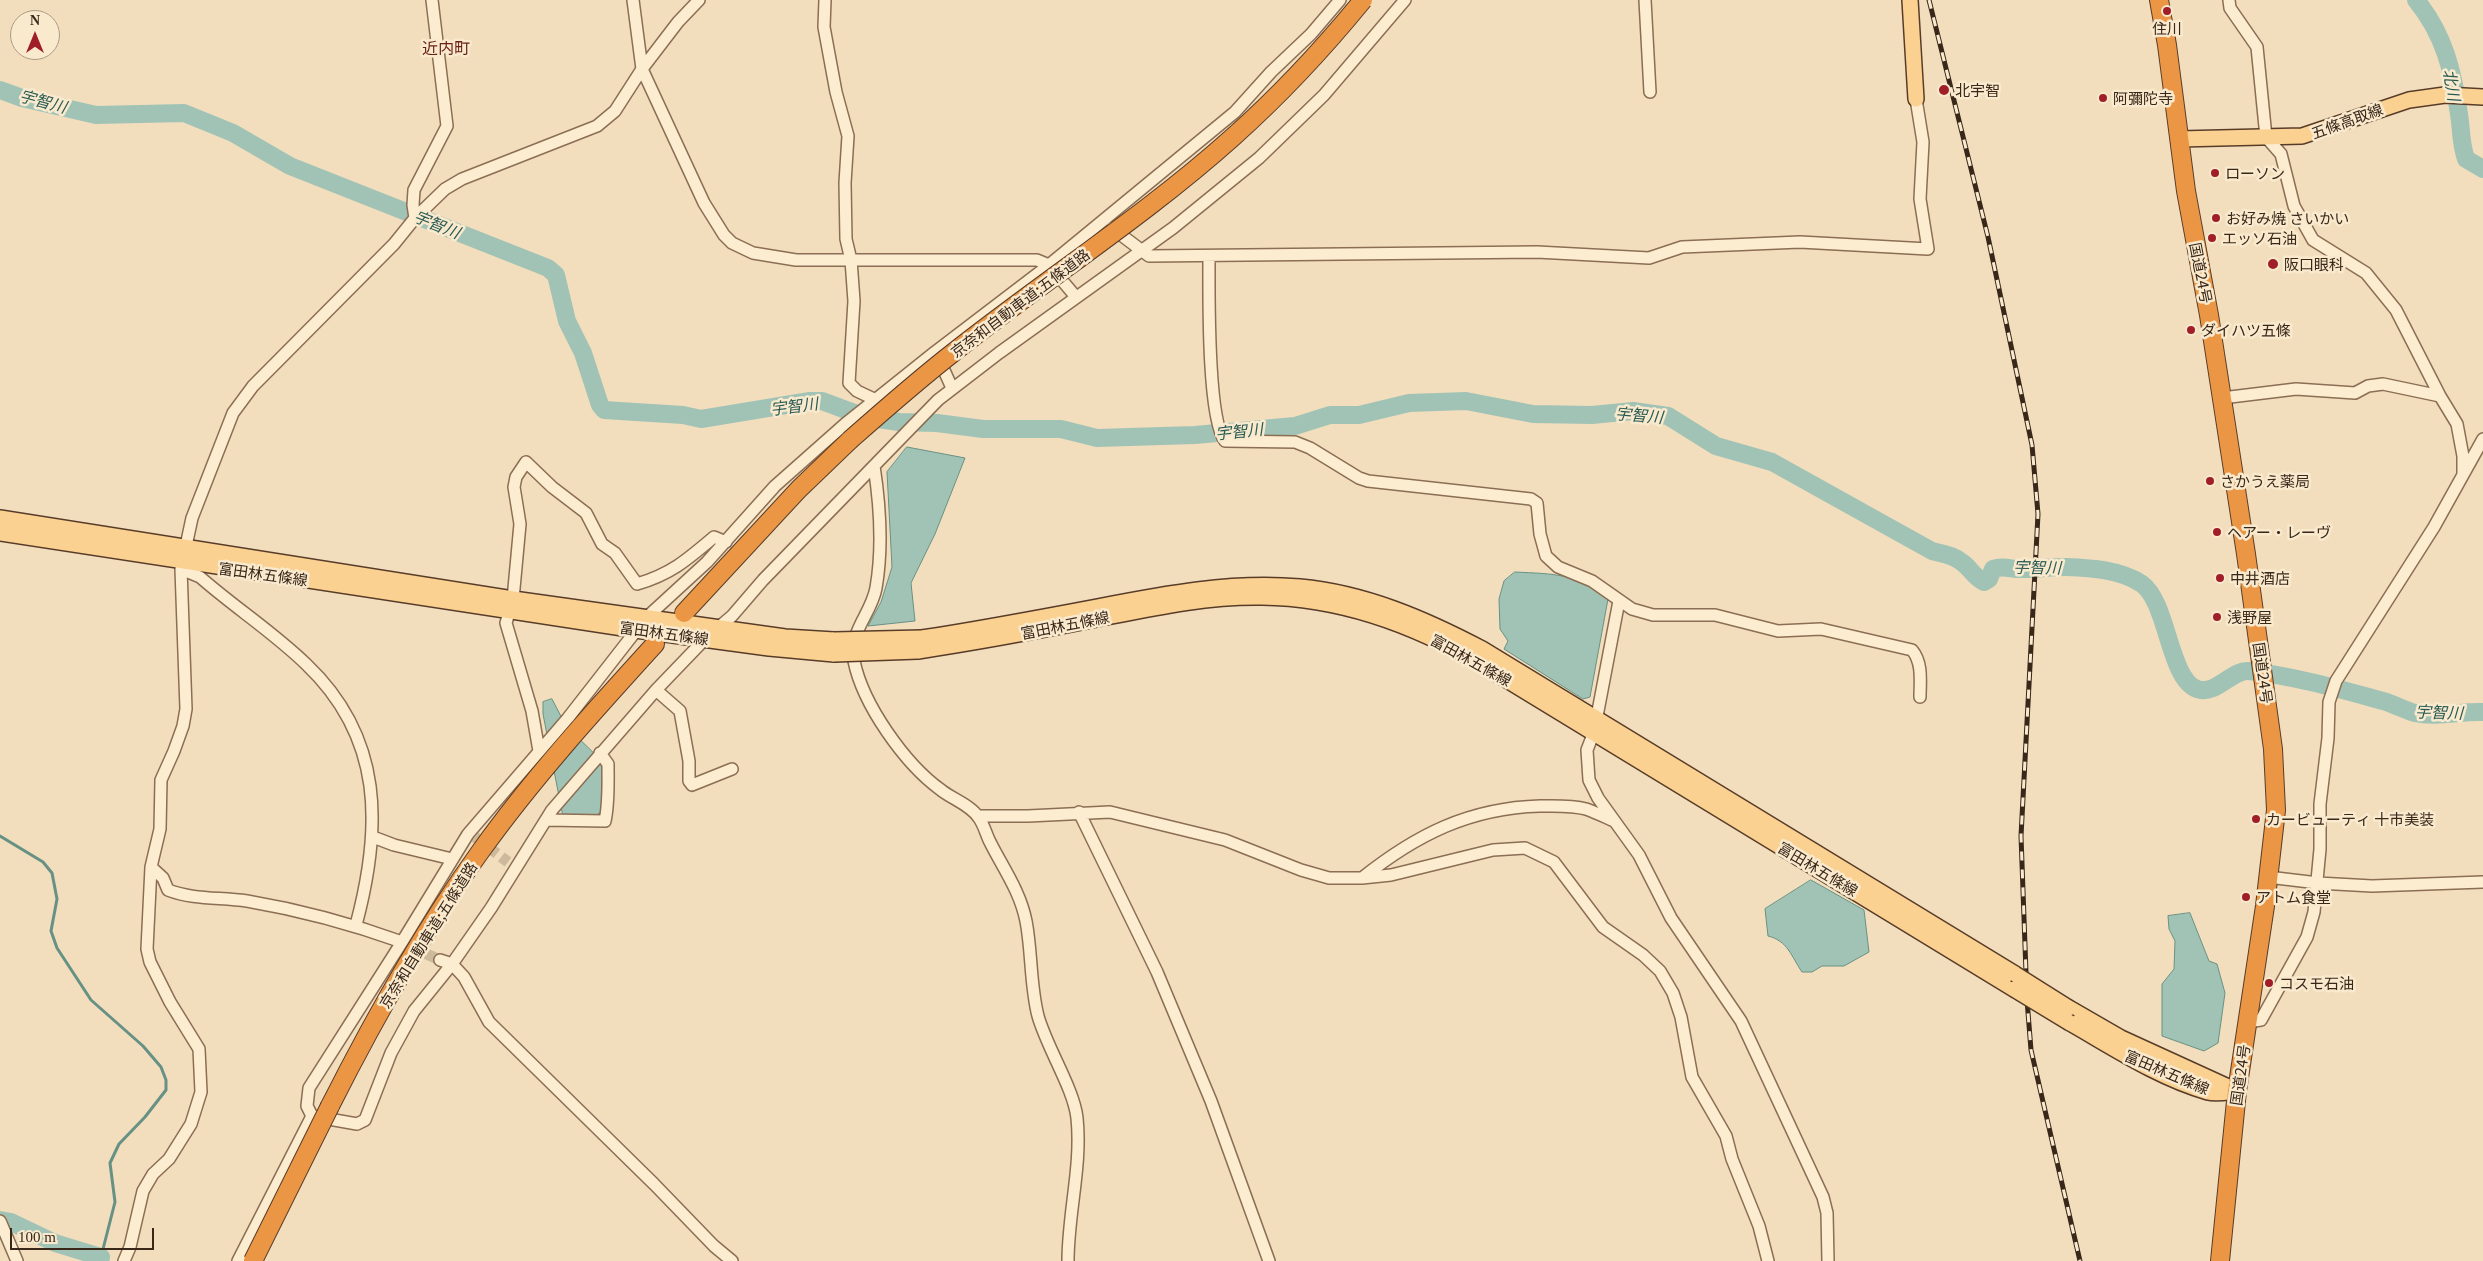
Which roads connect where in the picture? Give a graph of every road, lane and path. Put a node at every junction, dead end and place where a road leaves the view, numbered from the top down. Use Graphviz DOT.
graph roads {
  1 [pos="432,0"];
  2 [pos="633,0"];
  3 [pos="699,0"];
  4 [pos="825,0"];
  5 [pos="1340,0"];
  6 [pos="1363,0"];
  7 [pos="1405,0"];
  8 [pos="1645,0"];
  9 [pos="1910,0"];
  10 [pos="2159,0"];
  11 [pos="2229,0"];
  12 [pos="642,69"];
  13 [pos="1650,92"];
  14 [pos="2483,97"];
  15 [pos="1916,99"];
  16 [pos="2266,136"];
  17 [pos="2179,139"];
  18 [pos="415,218"];
  19 [pos="1103,220"];
  20 [pos="1140,251"];
  21 [pos="1208,256"];
  22 [pos="851,260"];
  23 [pos="1050,265"];
  24 [pos="1076,297"];
  25 [pos="935,352"];
  26 [pos="952,388"];
  27 [pos="2440,396"];
  28 [pos="2222,398"];
  29 [pos="876,400"];
  30 [pos="847,432"];
  31 [pos="2483,439"];
  32 [pos="874,466"];
  33 [pos="2463,476"];
  34 [pos="0,518"];
  35 [pos="0,533"];
  36 [pos="726,542"];
  37 [pos="183,559"];
  38 [pos="1619,601"];
  39 [pos="511,604"];
  40 [pos="684,613"];
  41 [pos="646,618"];
  42 [pos="719,628"];
  43 [pos="636,630"];
  44 [pos="705,639"];
  45 [pos="655,644"];
  46 [pos="834,647"];
  47 [pos="656,690"];
  48 [pos="1920,697"];
  49 [pos="573,723"];
  50 [pos="1595,725"];
  51 [pos="600,753"];
  52 [pos="543,759"];
  53 [pos="732,769"];
  54 [pos="1078,812"];
  55 [pos="549,815"];
  56 [pos="978,816"];
  57 [pos="1615,821"];
  58 [pos="373,837"];
  59 [pos="452,859"];
  60 [pos="151,867"];
  61 [pos="2268,877"];
  62 [pos="1362,878"];
  63 [pos="2483,882"];
  64 [pos="2318,883"];
  65 [pos="356,925"];
  66 [pos="402,942"];
  67 [pos="440,960"];
  68 [pos="452,964"];
  69 [pos="2247,1022"];
  70 [pos="2236,1091"];
  71 [pos="312,1116"];
  72 [pos="0,1221"];
  73 [pos="17,1261"];
  74 [pos="124,1261"];
  75 [pos="238,1261"];
  76 [pos="253,1261"];
  77 [pos="732,1261"];
  78 [pos="1068,1261"];
  79 [pos="1269,1261"];
  80 [pos="1768,1261"];
  81 [pos="1828,1261"];
  82 [pos="2220,1261"];
  1 -- 18 [label="street"];
  2 -- 12 [label="street"];
  3 -- 12 [label="street"];
  4 -- 22 [label="street"];
  5 -- 19 [label="street"];
  6 -- 30 [label="highway, 京奈和自動車道;五條道路, bridge"];
  7 -- 20 [label="street"];
  8 -- 13 [label="street"];
  9 -- 15 [label="main road"];
  10 -- 17 [label="highway, 国道24号"];
  11 -- 16 [label="street"];
  12 -- 18 [label="street"];
  12 -- 22 [label="street"];
  14 -- 16 [label="main road, 五條高取線"];
  15 -- 21 [label="street"];
  16 -- 17 [label="main road, 五條高取線"];
  16 -- 27 [label="street"];
  17 -- 28 [label="highway, 国道24号"];
  18 -- 37 [label="street"];
  19 -- 20 [label="street"];
  19 -- 23 [label="street"];
  20 -- 21 [label="street"];
  20 -- 24 [label="street"];
  21 -- 38 [label="street"];
  22 -- 23 [label="street"];
  22 -- 29 [label="street"];
  23 -- 24 [label="street"];
  23 -- 25 [label="street"];
  24 -- 26 [label="street"];
  25 -- 26 [label="street"];
  25 -- 29 [label="street"];
  26 -- 32 [label="street"];
  27 -- 28 [label="street"];
  27 -- 33 [label="street"];
  28 -- 61 [label="highway, 国道24号"];
  29 -- 30 [label="street"];
  30 -- 36 [label="street"];
  30 -- 40 [label="highway, 京奈和自動車道;五條道路"];
  31 -- 33 [label="street"];
  32 -- 42 [label="street"];
  32 -- 56 [label="street"];
  33 -- 64 [label="street"];
  34 -- 37 [label="main road, 富田林五條線"];
  35 -- 37 [label="main road, 富田林五條線"];
  36 -- 39 [label="street"];
  36 -- 41 [label="street"];
  37 -- 39 [label="main road, 富田林五條線"];
  37 -- 58 [label="street"];
  37 -- 60 [label="street"];
  38 -- 48 [label="street"];
  38 -- 50 [label="street"];
  39 -- 41 [label="main road, 富田林五條線"];
  39 -- 43 [label="main road, 富田林五條線"];
  39 -- 52 [label="street"];
  41 -- 42 [label="main road, 富田林五條線"];
  41 -- 43 [label="street"];
  42 -- 44 [label="street"];
  42 -- 46 [label="main road, 富田林五條線"];
  43 -- 44 [label="main road, 富田林五條線"];
  43 -- 49 [label="street"];
  44 -- 46 [label="main road, 富田林五條線"];
  44 -- 47 [label="street"];
  45 -- 49 [label="highway, 京奈和自動車道;五條道路"];
  46 -- 50 [label="main road, 富田林五條線, bridge"];
  47 -- 51 [label="street"];
  47 -- 53 [label="street"];
  49 -- 52 [label="highway, 京奈和自動車道;五條道路"];
  50 -- 57 [label="street"];
  50 -- 70 [label="main road, 富田林五條線, bridge"];
  51 -- 55 [label="street"];
  51 -- 55 [label="street"];
  52 -- 59 [label="street"];
  52 -- 76 [label="highway, 京奈和自動車道;五條道路, bridge"];
  54 -- 56 [label="street"];
  54 -- 62 [label="street"];
  54 -- 79 [label="street"];
  55 -- 68 [label="street"];
  56 -- 78 [label="street"];
  57 -- 62 [label="street"];
  57 -- 81 [label="street"];
  58 -- 59 [label="street"];
  58 -- 65 [label="street"];
  59 -- 66 [label="street"];
  60 -- 65 [label="street"];
  60 -- 74 [label="street"];
  61 -- 64 [label="street"];
  61 -- 69 [label="highway, 国道24号"];
  62 -- 80 [label="street"];
  63 -- 64 [label="street"];
  64 -- 69 [label="street"];
  65 -- 66 [label="street"];
  66 -- 71 [label="street"];
  67 -- 68 [label="street"];
  68 -- 71 [label="street"];
  68 -- 77 [label="street"];
  69 -- 70 [label="highway, 国道24号"];
  70 -- 82 [label="highway, 国道24号"];
  71 -- 75 [label="street"];
  72 -- 73 [label="street"];
}
